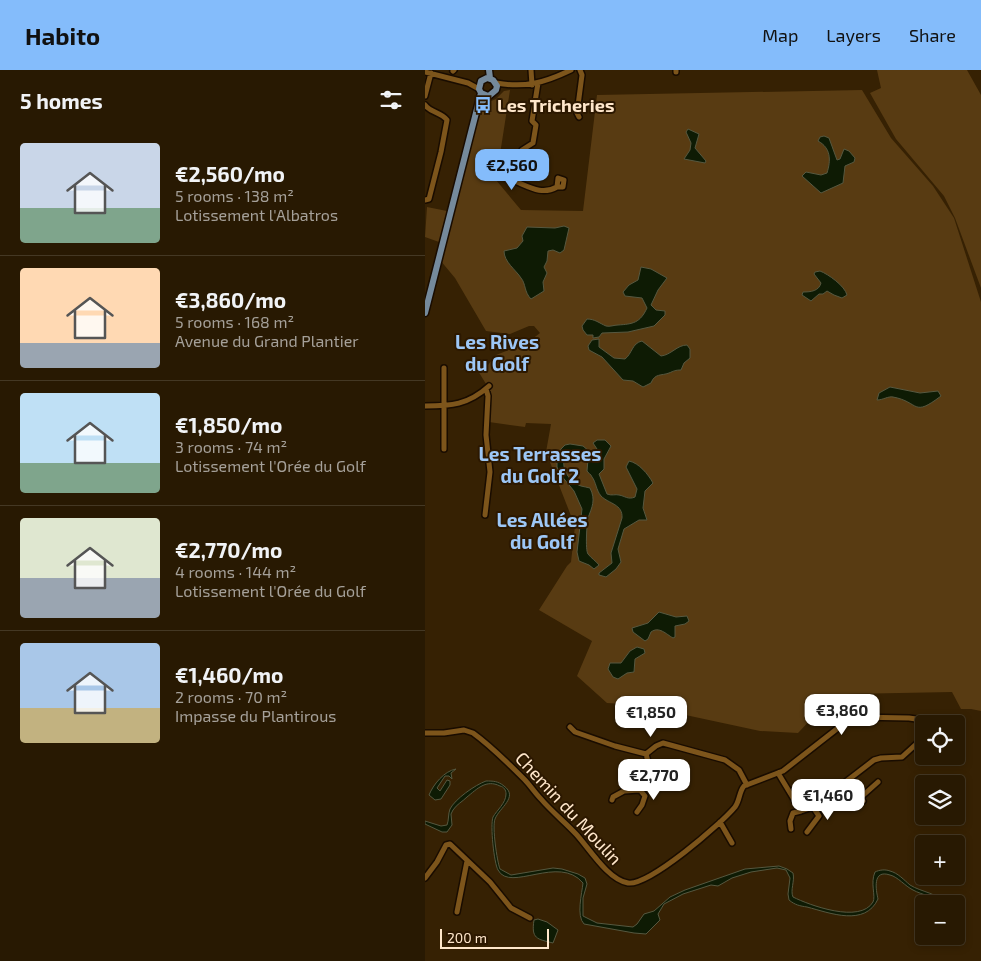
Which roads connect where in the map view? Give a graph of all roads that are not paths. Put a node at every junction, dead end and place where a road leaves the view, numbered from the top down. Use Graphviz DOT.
graph roads {
  1 [pos="487,70"];
  2 [pos="531,70"];
  3 [pos="571,70"];
  4 [pos="580,70"];
  5 [pos="428,73"];
  6 [pos="489,82"];
  7 [pos="468,83"];
  8 [pos="535,84"];
  9 [pos="480,91"];
  10 [pos="425,96"];
  11 [pos="488,96"];
  12 [pos="425,105"];
  13 [pos="478,106"];
  14 [pos="579,117"];
  15 [pos="557,186"];
  16 [pos="425,200"];
  17 [pos="425,313"];
  18 [pos="444,368"];
  19 [pos="426,406"];
  20 [pos="445,406"];
  21 [pos="444,449"];
  22 [pos="485,515"];
  23 [pos="915,719"];
  24 [pos="570,727"];
  25 [pos="425,733"];
  26 [pos="915,745"];
  27 [pos="645,754"];
  28 [pos="778,772"];
  29 [pos="847,781"];
  30 [pos="878,782"];
  31 [pos="747,785"];
  32 [pos="640,790"];
  33 [pos="613,800"];
  34 [pos="813,807"];
  35 [pos="801,811"];
  36 [pos="637,812"];
  37 [pos="720,822"];
  38 [pos="791,828"];
  39 [pos="807,832"];
  40 [pos="732,843"];
  41 [pos="467,861"];
  42 [pos="425,878"];
  43 [pos="457,912"];
  44 [pos="530,918"];
  1 -- 6 [label="main road"];
  2 -- 8 [label="street"];
  3 -- 8 [label="street"];
  4 -- 14 [label="street"];
  5 -- 7 [label="street"];
  5 -- 10 [label="street"];
  6 -- 7 [label="street"];
  6 -- 8 [label="street"];
  6 -- 9 [label="main road"];
  6 -- 11 [label="main road"];
  7 -- 9 [label="street"];
  8 -- 15 [label="street"];
  9 -- 11 [label="main road"];
  9 -- 13 [label="main road"];
  11 -- 13 [label="main road"];
  12 -- 16 [label="street"];
  13 -- 17 [label="main road"];
  18 -- 20 [label="street"];
  19 -- 20 [label="street"];
  20 -- 21 [label="street"];
  20 -- 22 [label="street"];
  23 -- 28 [label="street"];
  24 -- 27 [label="street"];
  25 -- 37 [label="street, Chemin du Moulin"];
  26 -- 29 [label="street"];
  27 -- 31 [label="street"];
  27 -- 32 [label="street"];
  28 -- 31 [label="street"];
  28 -- 35 [label="street"];
  29 -- 30 [label="street"];
  29 -- 34 [label="street"];
  31 -- 37 [label="street, Chemin du Moulin"];
  32 -- 33 [label="street"];
  32 -- 36 [label="street"];
  34 -- 35 [label="street"];
  34 -- 39 [label="street"];
  35 -- 38 [label="street"];
  37 -- 40 [label="street"];
  41 -- 42 [label="street"];
  41 -- 43 [label="street"];
  41 -- 44 [label="street"];
}
